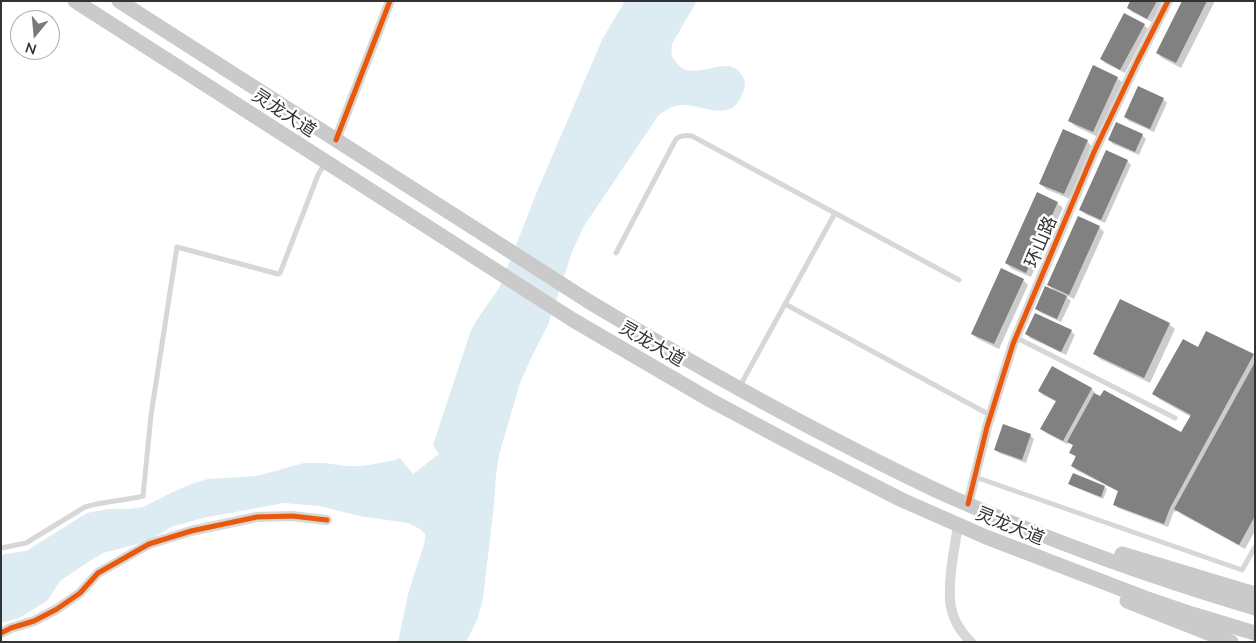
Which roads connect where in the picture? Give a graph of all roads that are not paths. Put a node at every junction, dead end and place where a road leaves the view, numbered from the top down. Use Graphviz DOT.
graph roads {
  1 [pos="74,1"];
  2 [pos="119,1"];
  3 [pos="390,1"];
  4 [pos="1168,1"];
  5 [pos="336,140"];
  6 [pos="326,162"];
  7 [pos="835,213"];
  8 [pos="616,253"];
  9 [pos="959,280"];
  10 [pos="785,304"];
  11 [pos="1015,337"];
  12 [pos="738,388"];
  13 [pos="991,415"];
  14 [pos="1175,418"];
  15 [pos="975,477"];
  16 [pos="968,504"];
  17 [pos="327,520"];
  18 [pos="958,525"];
  19 [pos="1025,527"];
  20 [pos="994,540"];
  21 [pos="1,548"];
  22 [pos="1255,548"];
  23 [pos="1255,594"];
  24 [pos="1255,608"];
  25 [pos="1255,632"];
  26 [pos="1,633"];
  27 [pos="971,642"];
  28 [pos="1232,642"];
  1 -- 6 [label="main road, 灵龙大道"];
  2 -- 5 [label="main road, 灵龙大道"];
  3 -- 5 [label="street"];
  4 -- 11 [label="street, 环山路"];
  5 -- 12 [label="main road, 灵龙大道"];
  6 -- 18 [label="main road, 灵龙大道"];
  6 -- 21 [label="lane"];
  7 -- 8 [label="lane"];
  7 -- 9 [label="lane"];
  7 -- 10 [label="lane"];
  10 -- 12 [label="lane"];
  10 -- 13 [label="lane"];
  11 -- 13 [label="street, 环山路"];
  11 -- 14 [label="lane"];
  12 -- 16 [label="main road, 灵龙大道"];
  13 -- 15 [label="street, 环山路"];
  15 -- 16 [label="street, 环山路"];
  15 -- 22 [label="lane"];
  16 -- 19 [label="main road, 灵龙大道"];
  17 -- 26 [label="street"];
  18 -- 20 [label="main road, 灵龙大道"];
  18 -- 27 [label="street"];
  19 -- 23 [label="main road"];
  19 -- 24 [label="main road, 灵龙大道"];
  20 -- 25 [label="main road, 灵龙大道"];
  20 -- 28 [label="main road"];
}
